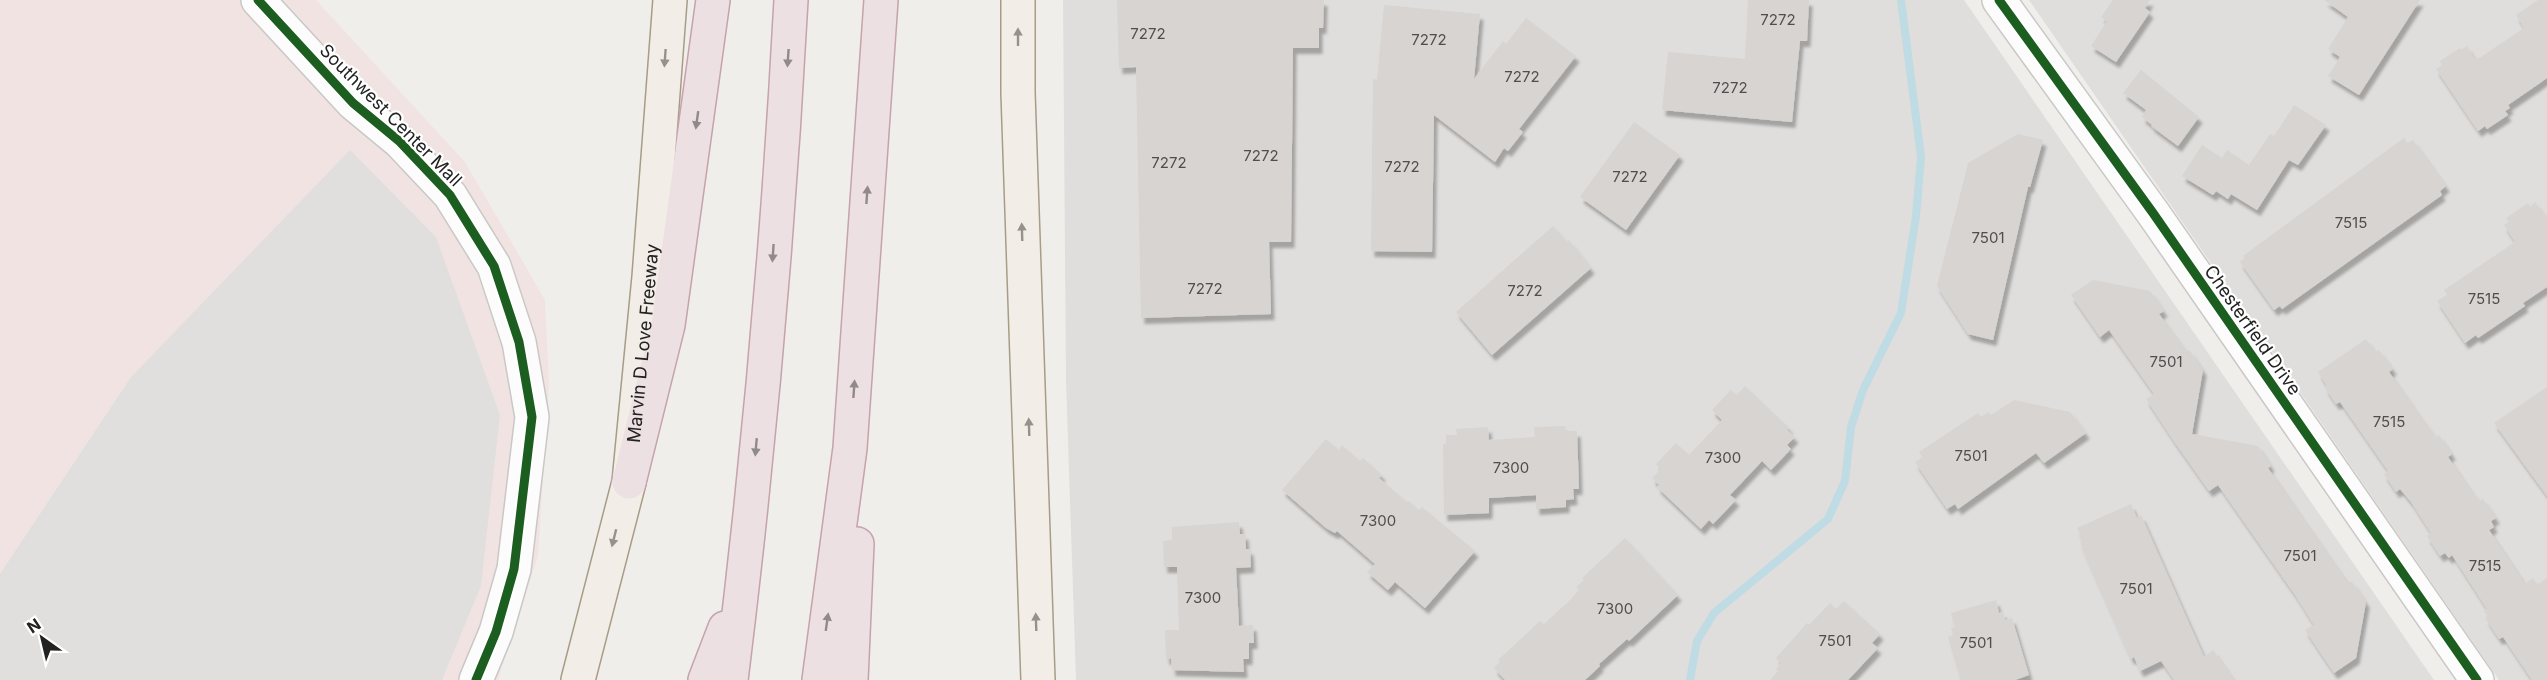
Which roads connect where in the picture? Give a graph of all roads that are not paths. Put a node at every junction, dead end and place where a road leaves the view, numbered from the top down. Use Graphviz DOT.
graph roads {
  1 [pos="258,0"];
  2 [pos="670,0"];
  3 [pos="713,0"];
  4 [pos="791,0"];
  5 [pos="881,0"];
  6 [pos="1018,0"];
  7 [pos="1999,0"];
  8 [pos="850,448"];
  9 [pos="628,482"];
  10 [pos="744,578"];
  11 [pos="476,680"];
  12 [pos="579,680"];
  13 [pos="705,680"];
  14 [pos="731,680"];
  15 [pos="819,680"];
  16 [pos="851,680"];
  17 [pos="1038,680"];
  18 [pos="2476,680"];
  1 -- 11 [label="street, Southwest Center Mall"];
  2 -- 9 [label="main road, Marvin D Love Freeway, one-way"];
  3 -- 9 [label="highway, one-way"];
  4 -- 10 [label="highway, one-way"];
  8 -- 5 [label="highway, one-way"];
  17 -- 6 [label="main road, one-way"];
  7 -- 18 [label="street, Chesterfield Drive"];
  15 -- 8 [label="highway, one-way"];
  8 -- 16 [label="highway"];
  9 -- 12 [label="main road, Marvin D Love Freeway, one-way"];
  10 -- 13 [label="highway"];
  10 -- 14 [label="highway"];
}
